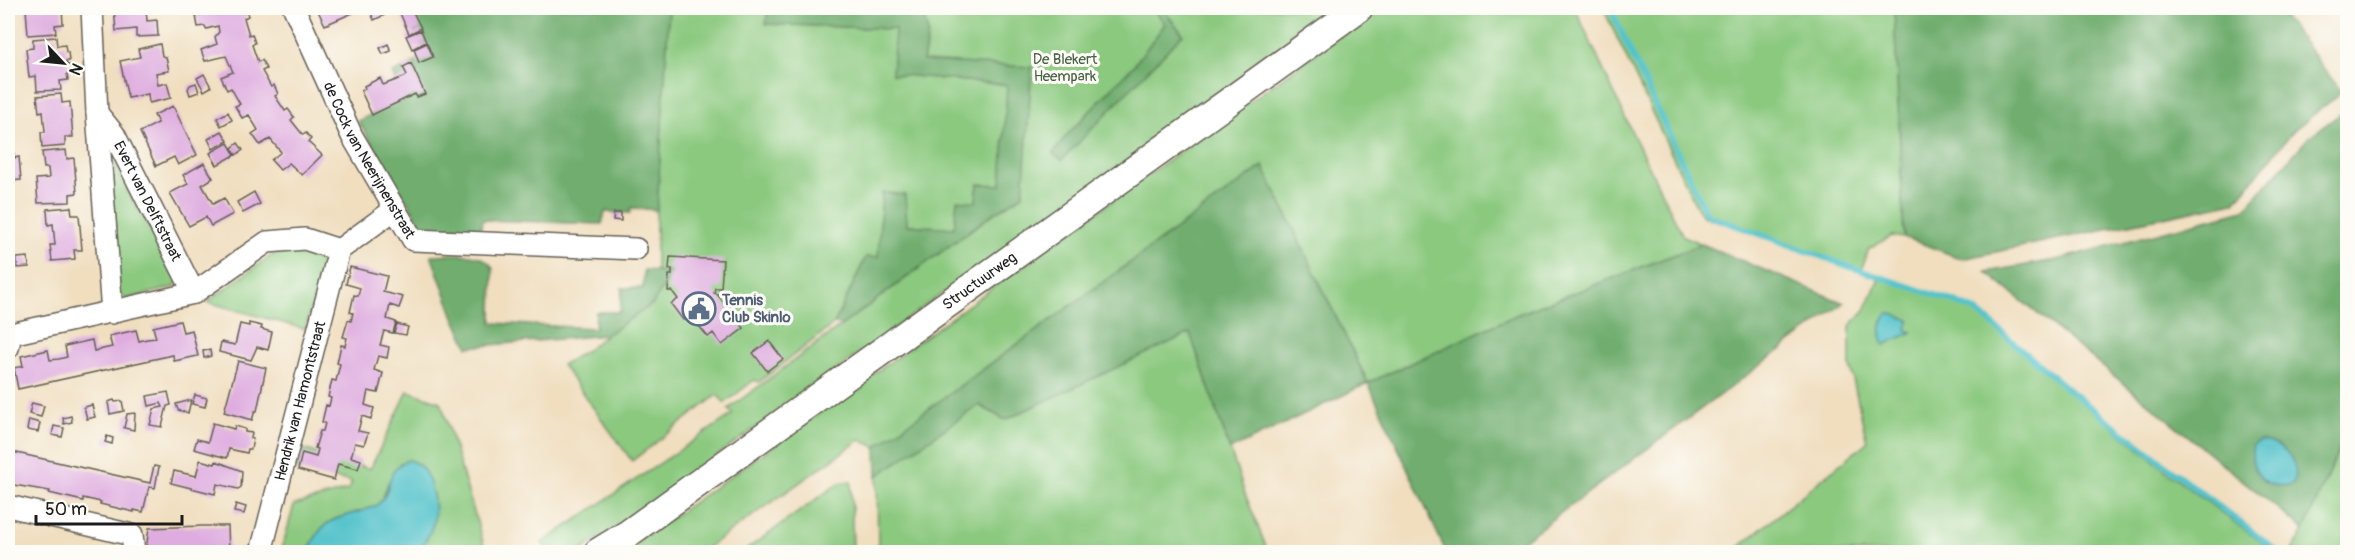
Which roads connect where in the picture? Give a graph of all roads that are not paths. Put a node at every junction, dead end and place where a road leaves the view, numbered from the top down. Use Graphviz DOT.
graph roads {
  1 [pos="92,8"];
  2 [pos="294,8"];
  3 [pos="1359,8"];
  4 [pos="96,113"];
  5 [pos="395,209"];
  6 [pos="636,249"];
  7 [pos="339,250"];
  8 [pos="194,293"];
  9 [pos="112,313"];
  10 [pos="8,348"];
  11 [pos="8,506"];
  12 [pos="134,552"];
  13 [pos="261,552"];
  14 [pos="598,552"];
  1 -- 4 [label="street, Evert van Delftstraat"];
  2 -- 5 [label="street, de Cock van Neerijnenstraat"];
  3 -- 14 [label="main road, Structuurweg"];
  4 -- 8 [label="street, Evert van Delftstraat"];
  4 -- 9 [label="street, Evert van Delftstraat"];
  5 -- 6 [label="street, de Cock van Neerijnenstraat"];
  5 -- 7 [label="street"];
  7 -- 8 [label="street"];
  7 -- 13 [label="street, Hendrik van Hamontstraat"];
  8 -- 9 [label="street"];
  9 -- 10 [label="street"];
  11 -- 12 [label="street"];
}
